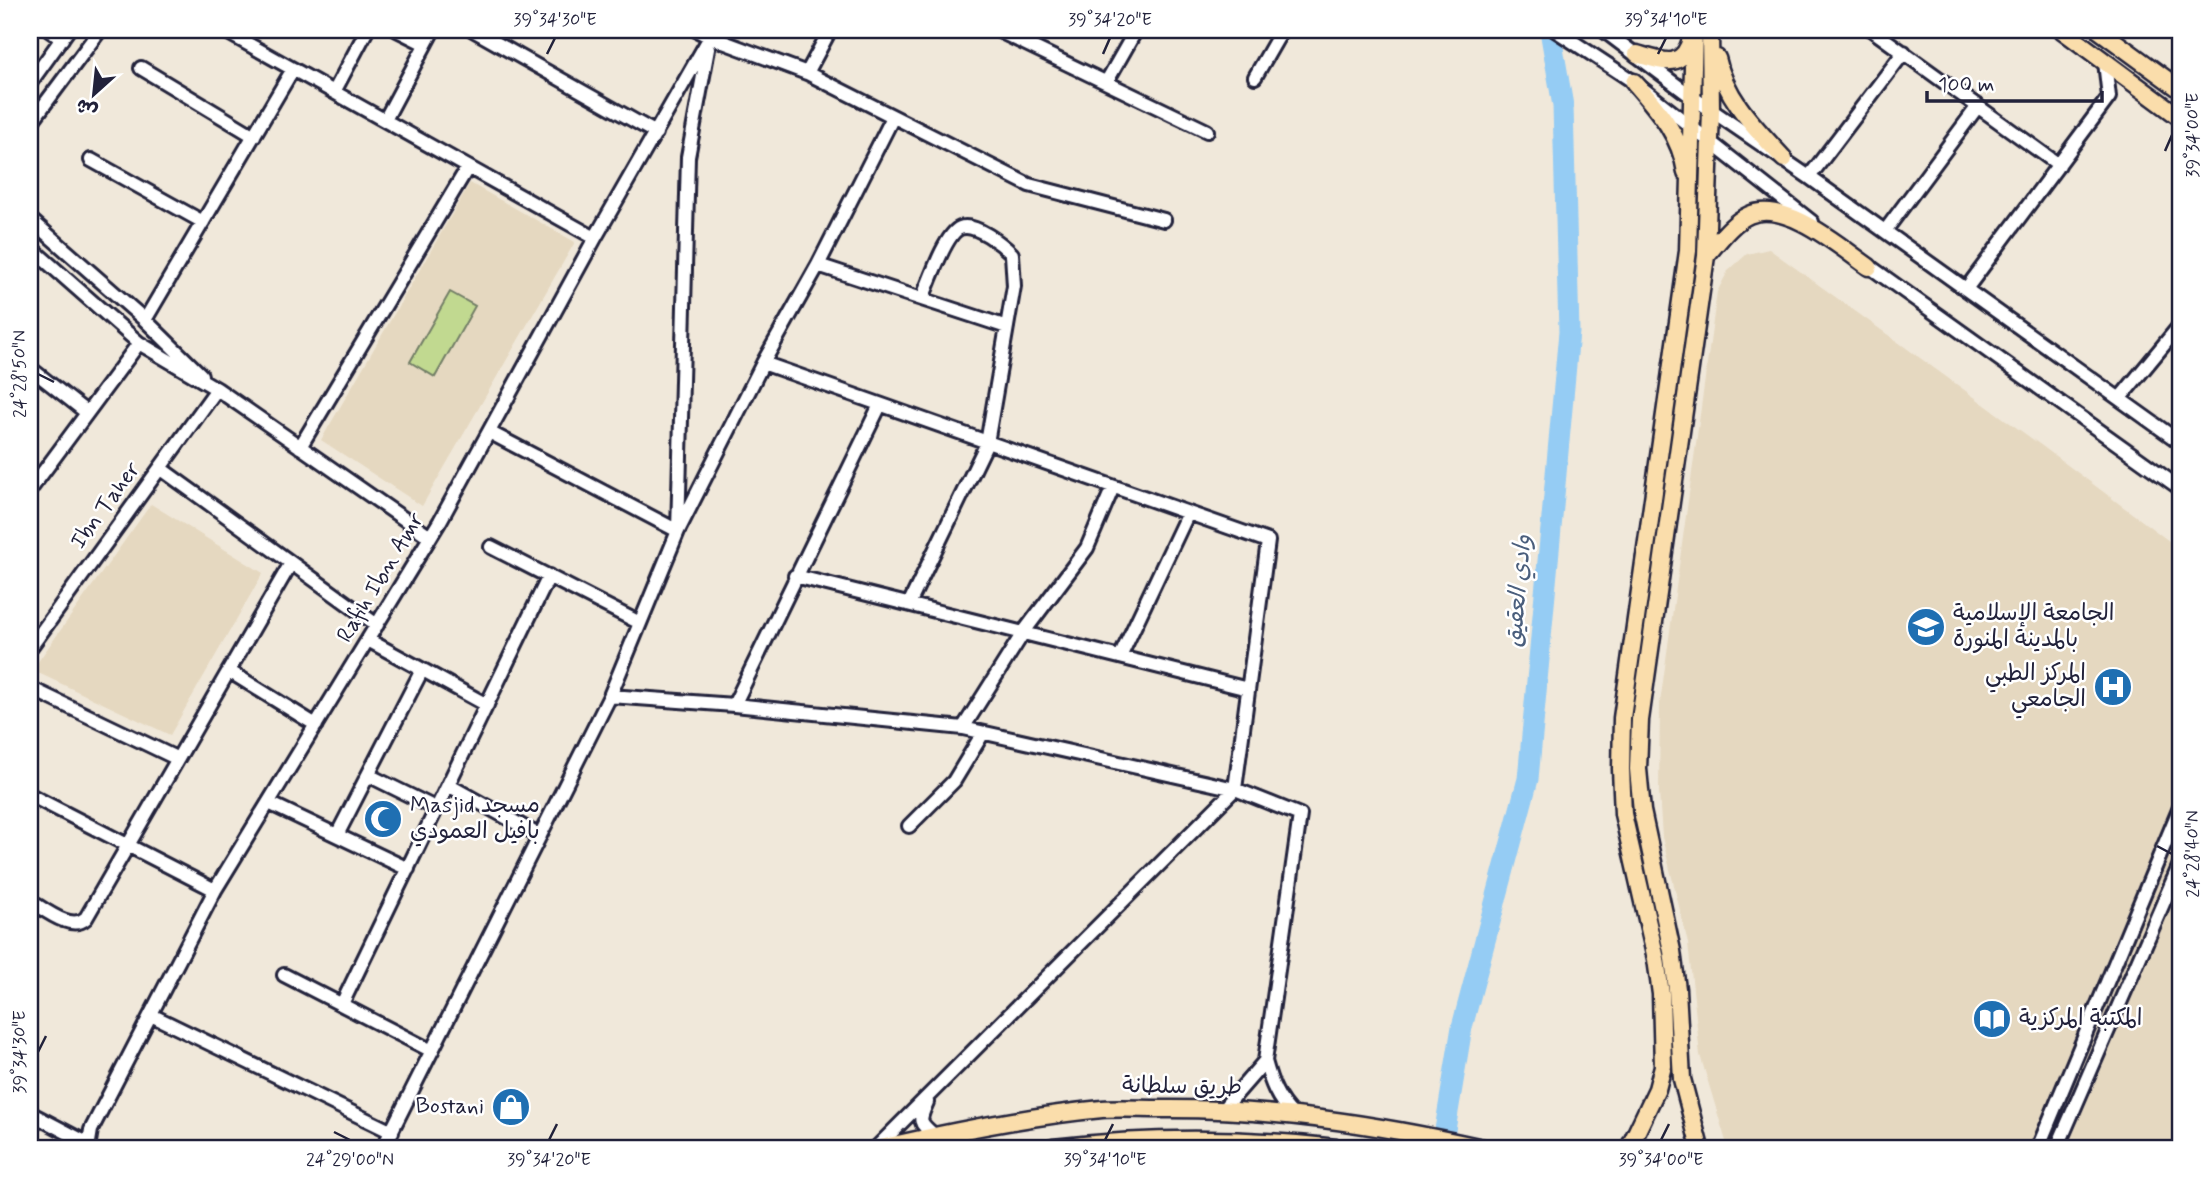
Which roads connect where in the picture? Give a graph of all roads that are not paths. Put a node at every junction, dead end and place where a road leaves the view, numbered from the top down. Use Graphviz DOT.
graph roads {
  1 [pos="49,30"];
  2 [pos="100,30"];
  3 [pos="223,30"];
  4 [pos="367,30"];
  5 [pos="397,30"];
  6 [pos="433,30"];
  7 [pos="473,30"];
  8 [pos="696,30"];
  9 [pos="830,30"];
  10 [pos="998,30"];
  11 [pos="1136,30"];
  12 [pos="1282,30"];
  13 [pos="1555,30"];
  14 [pos="1603,30"];
  15 [pos="1694,30"];
  16 [pos="1711,30"];
  17 [pos="1872,30"];
  18 [pos="2062,30"];
  19 [pos="2099,30"];
  20 [pos="65,34"];
  21 [pos="712,34"];
  22 [pos="425,44"];
  23 [pos="1904,52"];
  24 [pos="1637,54"];
  25 [pos="2105,62"];
  26 [pos="141,68"];
  27 [pos="293,69"];
  28 [pos="807,73"];
  29 [pos="1255,77"];
  30 [pos="1107,81"];
  31 [pos="1634,82"];
  32 [pos="30,83"];
  33 [pos="2181,90"];
  34 [pos="334,92"];
  35 [pos="1692,97"];
  36 [pos="1978,106"];
  37 [pos="1711,110"];
  38 [pos="893,117"];
  39 [pos="2181,118"];
  40 [pos="385,120"];
  41 [pos="30,124"];
  42 [pos="1691,128"];
  43 [pos="1207,131"];
  44 [pos="656,133"];
  45 [pos="254,136"];
  46 [pos="1710,143"];
  47 [pos="1784,159"];
  48 [pos="91,160"];
  49 [pos="2059,165"];
  50 [pos="468,167"];
  51 [pos="1809,177"];
  52 [pos="1691,213"];
  53 [pos="30,219"];
  54 [pos="1164,220"];
  55 [pos="203,222"];
  56 [pos="1885,231"];
  57 [pos="595,238"];
  58 [pos="30,247"];
  59 [pos="1706,256"];
  60 [pos="818,265"];
  61 [pos="1869,267"];
  62 [pos="1966,289"];
  63 [pos="922,299"];
  64 [pos="145,320"];
  65 [pos="2181,324"];
  66 [pos="1007,327"];
  67 [pos="139,343"];
  68 [pos="763,363"];
  69 [pos="30,368"];
  70 [pos="217,389"];
  71 [pos="2120,398"];
  72 [pos="880,405"];
  73 [pos="86,412"];
  74 [pos="489,432"];
  75 [pos="987,443"];
  76 [pos="2181,443"];
  77 [pos="300,447"];
  78 [pos="160,468"];
  79 [pos="1114,487"];
  80 [pos="2181,488"];
  81 [pos="30,490"];
  82 [pos="1188,513"];
  83 [pos="678,531"];
  84 [pos="430,537"];
  85 [pos="491,547"];
  86 [pos="291,563"];
  87 [pos="549,576"];
  88 [pos="795,576"];
  89 [pos="909,604"];
  90 [pos="640,623"];
  91 [pos="377,625"];
  92 [pos="1023,633"];
  93 [pos="368,640"];
  94 [pos="30,648"];
  95 [pos="1120,657"];
  96 [pos="422,670"];
  97 [pos="229,671"];
  98 [pos="30,688"];
  99 [pos="1248,689"];
  100 [pos="610,696"];
  101 [pos="487,705"];
  102 [pos="734,705"];
  103 [pos="316,725"];
  104 [pos="963,728"];
  105 [pos="983,733"];
  106 [pos="178,759"];
  107 [pos="368,775"];
  108 [pos="448,785"];
  109 [pos="1235,789"];
  110 [pos="30,795"];
  111 [pos="269,803"];
  112 [pos="2181,805"];
  113 [pos="437,809"];
  114 [pos="909,826"];
  115 [pos="337,835"];
  116 [pos="540,836"];
  117 [pos="128,846"];
  118 [pos="2181,862"];
  119 [pos="408,869"];
  120 [pos="215,891"];
  121 [pos="30,901"];
  122 [pos="284,975"];
  123 [pos="342,1004"];
  124 [pos="150,1015"];
  125 [pos="432,1051"];
  126 [pos="1265,1061"];
  127 [pos="929,1096"];
  128 [pos="1224,1108"];
  129 [pos="30,1113"];
  130 [pos="1293,1115"];
  131 [pos="392,1132"];
  132 [pos="935,1136"];
  133 [pos="1213,1144"];
  134 [pos="88,1146"];
  135 [pos="1300,1146"];
  136 [pos="383,1148"];
  137 [pos="879,1148"];
  138 [pos="1053,1148"];
  139 [pos="1335,1148"];
  140 [pos="1483,1148"];
  141 [pos="1629,1148"];
  142 [pos="1700,1148"];
  143 [pos="2038,1148"];
  144 [pos="2057,1148"];
  1 -- 20 [label="street"];
  2 -- 41 [label="street"];
  3 -- 27 [label="street"];
  4 -- 34 [label="street"];
  5 -- 22 [label="street"];
  6 -- 22 [label="street"];
  7 -- 44 [label="street"];
  8 -- 21 [label="street"];
  9 -- 28 [label="street"];
  10 -- 30 [label="street"];
  11 -- 30 [label="street"];
  12 -- 29 [label="street"];
  13 -- 31 [label="street"];
  14 -- 24 [label="street"];
  15 -- 24 [label="main road"];
  15 -- 35 [label="main road"];
  16 -- 37 [label="main road"];
  16 -- 47 [label="main road"];
  17 -- 23 [label="street"];
  18 -- 25 [label="main road"];
  19 -- 33 [label="main road"];
  20 -- 32 [label="street"];
  21 -- 28 [label="street"];
  21 -- 44 [label="street, Rafih Ibn Amr"];
  21 -- 83 [label="street"];
  22 -- 40 [label="street"];
  23 -- 36 [label="street"];
  23 -- 51 [label="street"];
  24 -- 35 [label="street"];
  25 -- 39 [label="main road"];
  25 -- 49 [label="street"];
  26 -- 45 [label="street"];
  27 -- 34 [label="street"];
  27 -- 45 [label="street"];
  28 -- 38 [label="street"];
  30 -- 43 [label="street"];
  31 -- 42 [label="street"];
  31 -- 52 [label="main road"];
  34 -- 40 [label="street"];
  35 -- 37 [label="street"];
  35 -- 42 [label="main road"];
  36 -- 49 [label="street"];
  36 -- 56 [label="street"];
  37 -- 46 [label="main road"];
  37 -- 47 [label="street"];
  38 -- 54 [label="street"];
  38 -- 60 [label="street"];
  40 -- 50 [label="street"];
  42 -- 46 [label="street"];
  42 -- 52 [label="main road"];
  44 -- 57 [label="street, Rafih Ibn Amr"];
  45 -- 55 [label="street"];
  46 -- 59 [label="main road"];
  46 -- 61 [label="street"];
  47 -- 51 [label="street"];
  48 -- 55 [label="street"];
  49 -- 62 [label="street"];
  50 -- 57 [label="street"];
  50 -- 77 [label="street"];
  51 -- 56 [label="street"];
  52 -- 141 [label="main road"];
  53 -- 64 [label="street"];
  55 -- 64 [label="street"];
  56 -- 62 [label="street"];
  57 -- 74 [label="street, Rafih Ibn Amr"];
  58 -- 67 [label="street"];
  59 -- 61 [label="main road"];
  59 -- 142 [label="main road"];
  60 -- 63 [label="street"];
  60 -- 68 [label="street"];
  61 -- 80 [label="street"];
  62 -- 71 [label="street"];
  63 -- 66 [label="street"];
  63 -- 66 [label="street"];
  64 -- 70 [label="street"];
  65 -- 71 [label="street"];
  66 -- 75 [label="street"];
  67 -- 70 [label="street"];
  67 -- 73 [label="street"];
  68 -- 72 [label="street"];
  68 -- 83 [label="street"];
  69 -- 73 [label="street"];
  70 -- 77 [label="street"];
  70 -- 78 [label="street, Ibn Taher"];
  71 -- 76 [label="street"];
  72 -- 75 [label="street"];
  72 -- 88 [label="street"];
  73 -- 81 [label="street"];
  74 -- 83 [label="street"];
  74 -- 84 [label="street, Rafih Ibn Amr"];
  75 -- 79 [label="street"];
  75 -- 89 [label="street"];
  77 -- 84 [label="street"];
  78 -- 86 [label="street"];
  78 -- 94 [label="street, Ibn Taher"];
  79 -- 82 [label="street"];
  79 -- 92 [label="street"];
  82 -- 95 [label="street"];
  82 -- 99 [label="street"];
  83 -- 90 [label="street"];
  84 -- 91 [label="street, Rafih Ibn Amr"];
  85 -- 87 [label="street"];
  86 -- 91 [label="street"];
  86 -- 97 [label="street"];
  87 -- 90 [label="street"];
  87 -- 101 [label="street"];
  88 -- 89 [label="street"];
  88 -- 102 [label="street"];
  89 -- 92 [label="street"];
  90 -- 100 [label="street"];
  91 -- 93 [label="street, Rafih Ibn Amr"];
  92 -- 95 [label="street"];
  92 -- 104 [label="street"];
  93 -- 96 [label="street"];
  93 -- 103 [label="street, Rafih Ibn Amr"];
  95 -- 99 [label="street"];
  96 -- 101 [label="street"];
  96 -- 107 [label="street"];
  97 -- 103 [label="street"];
  97 -- 106 [label="street"];
  98 -- 106 [label="street"];
  99 -- 109 [label="street"];
  100 -- 102 [label="street"];
  100 -- 116 [label="street"];
  101 -- 108 [label="street"];
  102 -- 104 [label="street"];
  103 -- 111 [label="street, Rafih Ibn Amr"];
  104 -- 105 [label="street"];
  105 -- 109 [label="street"];
  105 -- 114 [label="street"];
  106 -- 117 [label="street"];
  107 -- 113 [label="street"];
  107 -- 115 [label="street"];
  108 -- 113 [label="street"];
  108 -- 116 [label="street"];
  109 -- 126 [label="street"];
  109 -- 127 [label="street"];
  110 -- 117 [label="street"];
  111 -- 115 [label="street"];
  111 -- 120 [label="street, Rafih Ibn Amr"];
  112 -- 143 [label="street"];
  113 -- 119 [label="street"];
  115 -- 119 [label="street"];
  116 -- 125 [label="street"];
  117 -- 120 [label="street"];
  117 -- 121 [label="street"];
  118 -- 144 [label="street"];
  119 -- 123 [label="street"];
  120 -- 124 [label="street, Rafih Ibn Amr"];
  122 -- 123 [label="street"];
  123 -- 125 [label="street"];
  124 -- 131 [label="street"];
  124 -- 134 [label="street, Rafih Ibn Amr"];
  125 -- 131 [label="street"];
  126 -- 128 [label="street"];
  126 -- 130 [label="street"];
  127 -- 132 [label="street"];
  127 -- 137 [label="street"];
  128 -- 130 [label="main road, طريق سلطانة"];
  128 -- 132 [label="main road, طريق سلطانة"];
  129 -- 134 [label="street"];
  130 -- 140 [label="main road, طريق سلطانة"];
  131 -- 136 [label="street"];
  132 -- 137 [label="main road, طريق سلطانة"];
  133 -- 135 [label="main road"];
  133 -- 138 [label="main road"];
  135 -- 139 [label="main road"];
}
